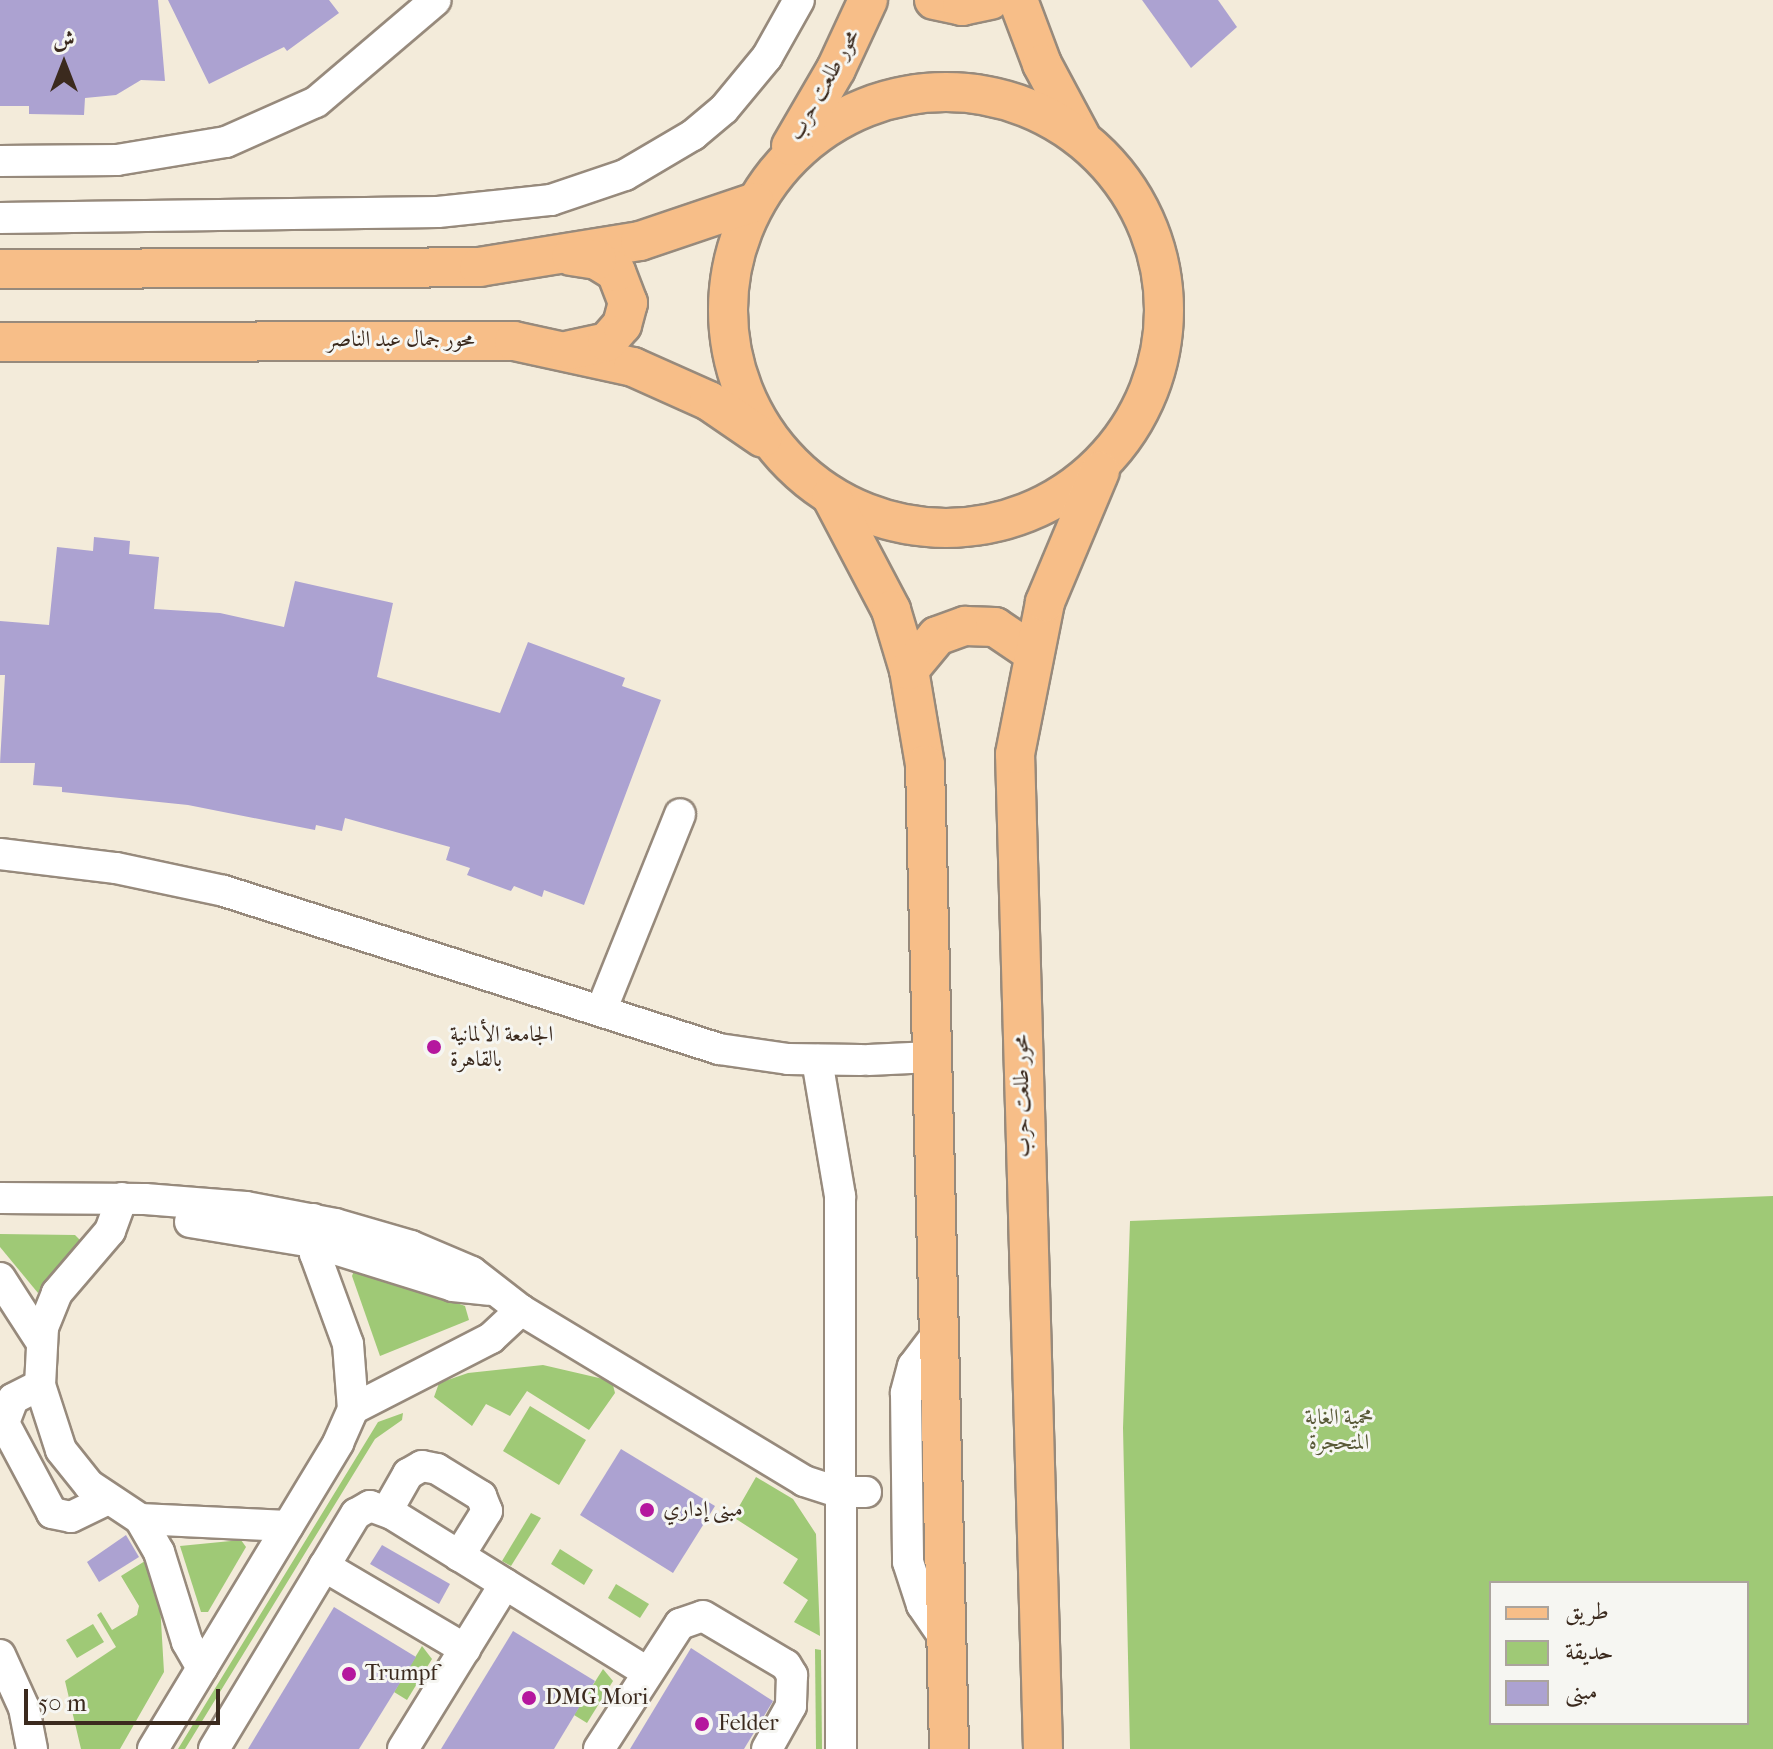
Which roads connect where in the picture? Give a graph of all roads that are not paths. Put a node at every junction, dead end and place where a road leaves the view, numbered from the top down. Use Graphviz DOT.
graph roads {
  1 [pos="436,0"];
  2 [pos="799,0"];
  3 [pos="868,0"];
  4 [pos="934,0"];
  5 [pos="990,0"];
  6 [pos="1018,0"];
  7 [pos="1081,138"];
  8 [pos="0,161"];
  9 [pos="778,169"];
  10 [pos="755,202"];
  11 [pos="0,218"];
  12 [pos="571,256"];
  13 [pos="0,269"];
  14 [pos="0,342"];
  15 [pos="570,350"];
  16 [pos="777,448"];
  17 [pos="1106,459"];
  18 [pos="831,496"];
  19 [pos="1032,652"];
  20 [pos="909,670"];
  21 [pos="680,814"];
  22 [pos="0,854"];
  23 [pos="601,1011"];
  24 [pos="932,1057"];
  25 [pos="817,1060"];
  26 [pos="0,1198"];
  27 [pos="119,1208"];
  28 [pos="0,1217"];
  29 [pos="313,1231"];
  30 [pos="0,1278"];
  31 [pos="521,1310"];
  32 [pos="938,1333"];
  33 [pos="40,1340"];
  34 [pos="40,1385"];
  35 [pos="353,1409"];
  36 [pos="859,1492"];
  37 [pos="907,1494"];
  38 [pos="106,1500"];
  39 [pos="387,1511"];
  40 [pos="140,1519"];
  41 [pos="288,1526"];
  42 [pos="459,1556"];
  43 [pos="324,1566"];
  44 [pos="505,1584"];
  45 [pos="946,1640"];
  46 [pos="465,1649"];
  47 [pos="0,1655"];
  48 [pos="202,1668"];
  49 [pos="648,1673"];
  50 [pos="32,1749"];
  51 [pos="153,1749"];
  52 [pos="214,1749"];
  53 [pos="403,1749"];
  54 [pos="599,1749"];
  55 [pos="767,1749"];
  56 [pos="841,1749"];
  57 [pos="949,1749"];
  58 [pos="1043,1749"];
  1 -- 8 [label="street"];
  2 -- 11 [label="street"];
  3 -- 9 [label="main road, محور طلعت حرب"];
  4 -- 5 [label="main road"];
  6 -- 7 [label="main road"];
  7 -- 9 [label="main road"];
  7 -- 17 [label="main road"];
  9 -- 10 [label="main road"];
  10 -- 12 [label="main road"];
  10 -- 16 [label="main road"];
  12 -- 13 [label="main road"];
  12 -- 15 [label="main road"];
  14 -- 15 [label="main road, محور جمال عبد الناصر"];
  15 -- 16 [label="main road, محور جمال عبد الناصر"];
  16 -- 18 [label="main road"];
  17 -- 18 [label="main road"];
  17 -- 19 [label="main road, محور طلعت حرب"];
  18 -- 20 [label="main road"];
  19 -- 20 [label="main road"];
  19 -- 58 [label="main road, محور طلعت حرب"];
  20 -- 24 [label="main road"];
  21 -- 23 [label="street"];
  22 -- 23 [label="street"];
  23 -- 25 [label="street"];
  24 -- 25 [label="street"];
  24 -- 32 [label="main road"];
  25 -- 36 [label="street"];
  26 -- 27 [label="street"];
  27 -- 28 [label="street"];
  27 -- 29 [label="street"];
  27 -- 33 [label="street"];
  29 -- 31 [label="street"];
  29 -- 35 [label="street"];
  30 -- 33 [label="street"];
  31 -- 35 [label="street"];
  31 -- 36 [label="street"];
  32 -- 37 [label="street"];
  32 -- 45 [label="main road"];
  33 -- 34 [label="street"];
  34 -- 38 [label="street"];
  34 -- 38 [label="street"];
  35 -- 41 [label="street"];
  36 -- 37 [label="street"];
  36 -- 56 [label="street"];
  37 -- 45 [label="street"];
  38 -- 40 [label="street"];
  39 -- 42 [label="street"];
  39 -- 42 [label="street"];
  39 -- 43 [label="street"];
  40 -- 41 [label="street"];
  40 -- 48 [label="street"];
  41 -- 48 [label="street"];
  42 -- 44 [label="street"];
  43 -- 46 [label="street"];
  43 -- 52 [label="street"];
  44 -- 46 [label="street"];
  44 -- 49 [label="street"];
  45 -- 57 [label="main road"];
  46 -- 53 [label="street"];
  47 -- 50 [label="street"];
  48 -- 51 [label="street"];
  49 -- 54 [label="street"];
  49 -- 55 [label="street"];
}
